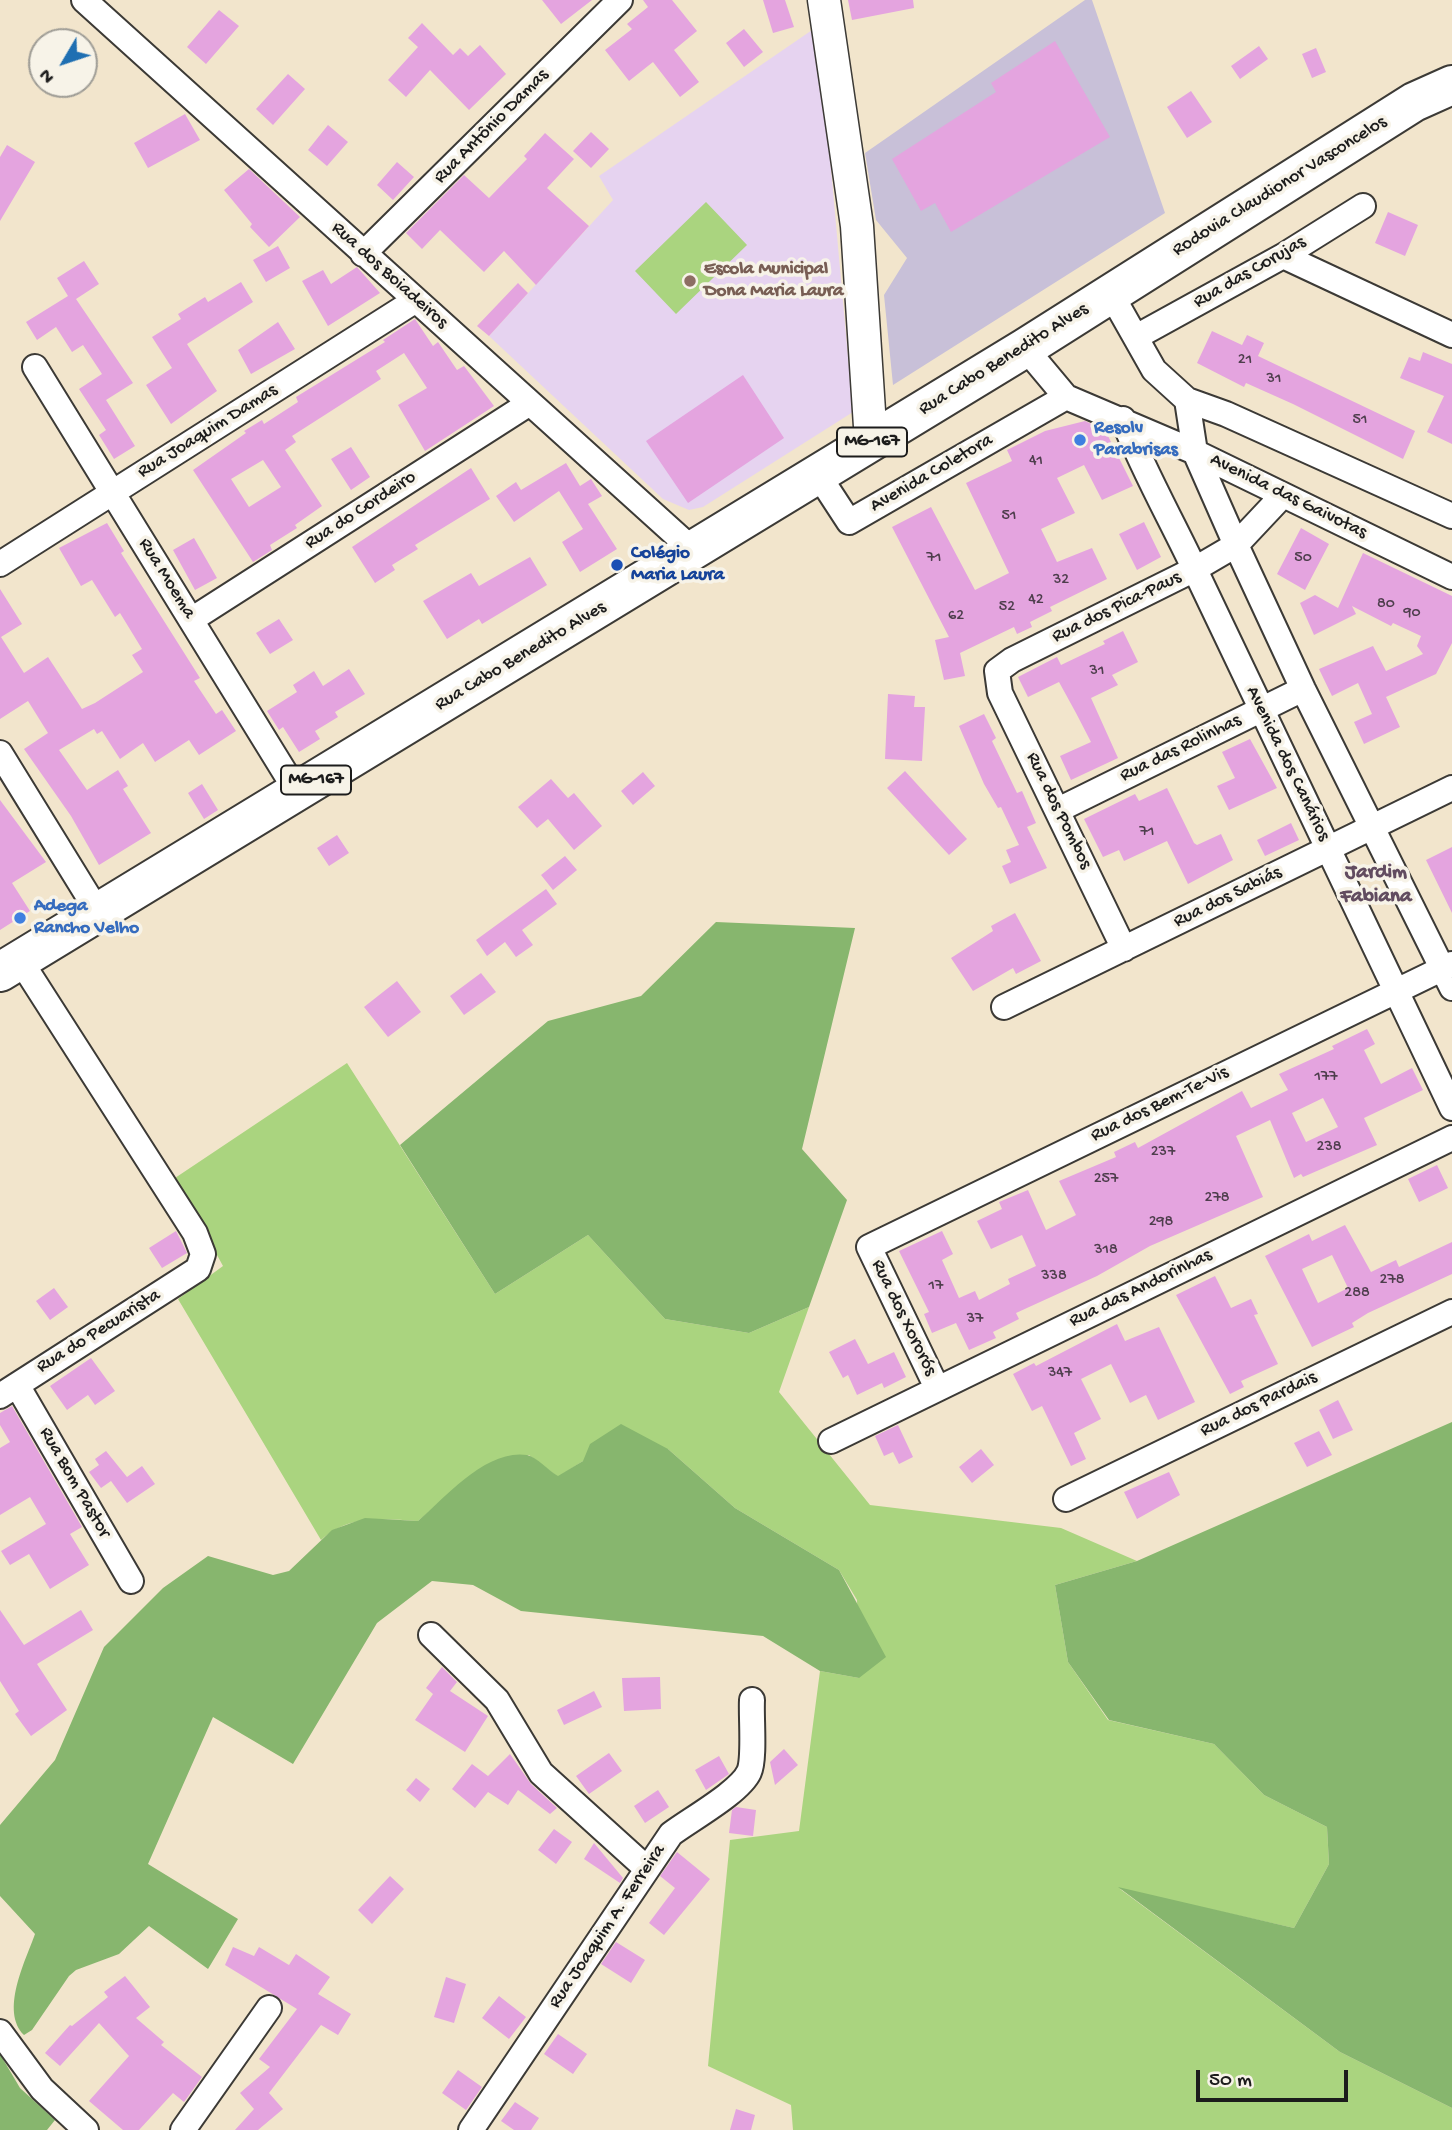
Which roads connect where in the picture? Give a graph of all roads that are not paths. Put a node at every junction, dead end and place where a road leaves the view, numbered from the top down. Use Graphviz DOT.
graph roads {
  1 [pos="84,0"];
  2 [pos="620,0"];
  3 [pos="824,0"];
  4 [pos="1452,85"];
  5 [pos="1363,206"];
  6 [pos="363,254"];
  7 [pos="1283,256"];
  8 [pos="1111,294"];
  9 [pos="416,300"];
  10 [pos="1452,335"];
  11 [pos="1136,337"];
  12 [pos="1025,348"];
  13 [pos="35,367"];
  14 [pos="1066,397"];
  15 [pos="1187,400"];
  16 [pos="530,403"];
  17 [pos="1123,419"];
  18 [pos="1163,439"];
  19 [pos="871,442"];
  20 [pos="1195,452"];
  21 [pos="1140,464"];
  22 [pos="817,473"];
  23 [pos="113,492"];
  24 [pos="1283,495"];
  25 [pos="1452,516"];
  26 [pos="1236,545"];
  27 [pos="694,551"];
  28 [pos="0,564"];
  29 [pos="1195,569"];
  30 [pos="1452,577"];
  31 [pos="191,620"];
  32 [pos="998,671"];
  33 [pos="1303,689"];
  34 [pos="1259,710"];
  35 [pos="0,754"];
  36 [pos="1452,788"];
  37 [pos="297,792"];
  38 [pos="1058,810"];
  39 [pos="1372,828"];
  40 [pos="1329,849"];
  41 [pos="98,912"];
  42 [pos="1124,949"];
  43 [pos="10,966"];
  44 [pos="1449,973"];
  45 [pos="1396,990"];
  46 [pos="1004,1007"];
  47 [pos="1452,1108"];
  48 [pos="1452,1138"];
  49 [pos="869,1247"];
  50 [pos="1452,1311"];
  51 [pos="937,1388"];
  52 [pos="6,1392"];
  53 [pos="831,1441"];
  54 [pos="1066,1499"];
  55 [pos="131,1581"];
  56 [pos="431,1635"];
  57 [pos="752,1700"];
  58 [pos="646,1868"];
  59 [pos="269,2008"];
  60 [pos="0,2032"];
  61 [pos="86,2130"];
  62 [pos="183,2130"];
  63 [pos="471,2130"];
  1 -- 6 [label="street, Rua dos Boiadeiros"];
  2 -- 6 [label="street, Rua Antônio Damas"];
  3 -- 19 [label="street"];
  4 -- 8 [label="main road, Rodovia Claudionor Vasconcelos / MG-167"];
  5 -- 7 [label="street, Rua das Corujas"];
  6 -- 9 [label="street, Rua dos Boiadeiros"];
  7 -- 10 [label="street"];
  7 -- 11 [label="street, Rua das Corujas"];
  8 -- 11 [label="street"];
  8 -- 12 [label="main road, Rua Cabo Benedito Alves / MG-167"];
  9 -- 16 [label="street, Rua dos Boiadeiros"];
  9 -- 23 [label="street, Rua Joaquim Damas"];
  11 -- 15 [label="street"];
  12 -- 14 [label="street, Avenida das Gaivotas"];
  12 -- 19 [label="main road, Rua Cabo Benedito Alves / MG-167"];
  13 -- 23 [label="street, Rua Moema"];
  14 -- 17 [label="street, Avenida das Gaivotas"];
  14 -- 22 [label="street, Avenida Coletora"];
  15 -- 18 [label="street"];
  15 -- 20 [label="street"];
  15 -- 25 [label="street"];
  16 -- 27 [label="street, Rua dos Boiadeiros"];
  16 -- 31 [label="street, Rua do Cordeiro"];
  17 -- 18 [label="street, Avenida das Gaivotas"];
  17 -- 21 [label="street, Avenida dos Canários"];
  18 -- 20 [label="street, Avenida das Gaivotas"];
  18 -- 21 [label="street"];
  19 -- 22 [label="main road, Rua Cabo Benedito Alves / MG-167"];
  20 -- 24 [label="street, Avenida das Gaivotas"];
  20 -- 26 [label="street"];
  21 -- 29 [label="street, Avenida dos Canários"];
  22 -- 27 [label="main road, Rua Cabo Benedito Alves / MG-167"];
  23 -- 28 [label="street, Rua Joaquim Damas"];
  23 -- 31 [label="street, Rua Moema"];
  24 -- 26 [label="street, Rua dos Pica-Paus"];
  24 -- 30 [label="street, Avenida das Gaivotas"];
  26 -- 29 [label="street, Rua dos Pica-Paus"];
  26 -- 33 [label="street"];
  27 -- 37 [label="main road, Rua Cabo Benedito Alves / MG-167"];
  29 -- 32 [label="street, Rua dos Pica-Paus"];
  29 -- 34 [label="street, Avenida dos Canários"];
  31 -- 37 [label="street, Rua Moema"];
  32 -- 38 [label="street, Rua dos Pombos"];
  33 -- 34 [label="street, Rua das Rolinhas"];
  33 -- 39 [label="street"];
  34 -- 38 [label="street, Rua das Rolinhas"];
  34 -- 40 [label="street, Avenida dos Canários"];
  35 -- 41 [label="street"];
  36 -- 39 [label="street, Rua dos Sabiás"];
  37 -- 41 [label="main road, Rua Cabo Benedito Alves / MG-167"];
  38 -- 42 [label="street, Rua dos Pombos"];
  39 -- 40 [label="street, Rua dos Sabiás"];
  39 -- 44 [label="street"];
  40 -- 42 [label="street, Rua dos Sabiás"];
  40 -- 45 [label="street, Avenida dos Canários"];
  41 -- 43 [label="main road, Rua Cabo Benedito Alves / MG-167"];
  42 -- 46 [label="street, Rua dos Sabiás"];
  43 -- 52 [label="street, Rua do Pecuarista"];
  44 -- 45 [label="street, Rua dos Bem-Te-Vis"];
  45 -- 47 [label="street, Avenida dos Canários"];
  45 -- 49 [label="street, Rua dos Bem-Te-Vis"];
  48 -- 51 [label="street, Rua das Andorinhas"];
  49 -- 51 [label="street, Rua dos Xororós"];
  50 -- 54 [label="street, Rua dos Pardais"];
  51 -- 53 [label="street, Rua das Andorinhas"];
  52 -- 55 [label="street, Rua Bom Pastor"];
  56 -- 58 [label="street"];
  57 -- 58 [label="street, Rua Joaquim A. Ferreira"];
  58 -- 63 [label="street, Rua Joaquim A. Ferreira"];
  59 -- 62 [label="street"];
  60 -- 61 [label="street"];
}
